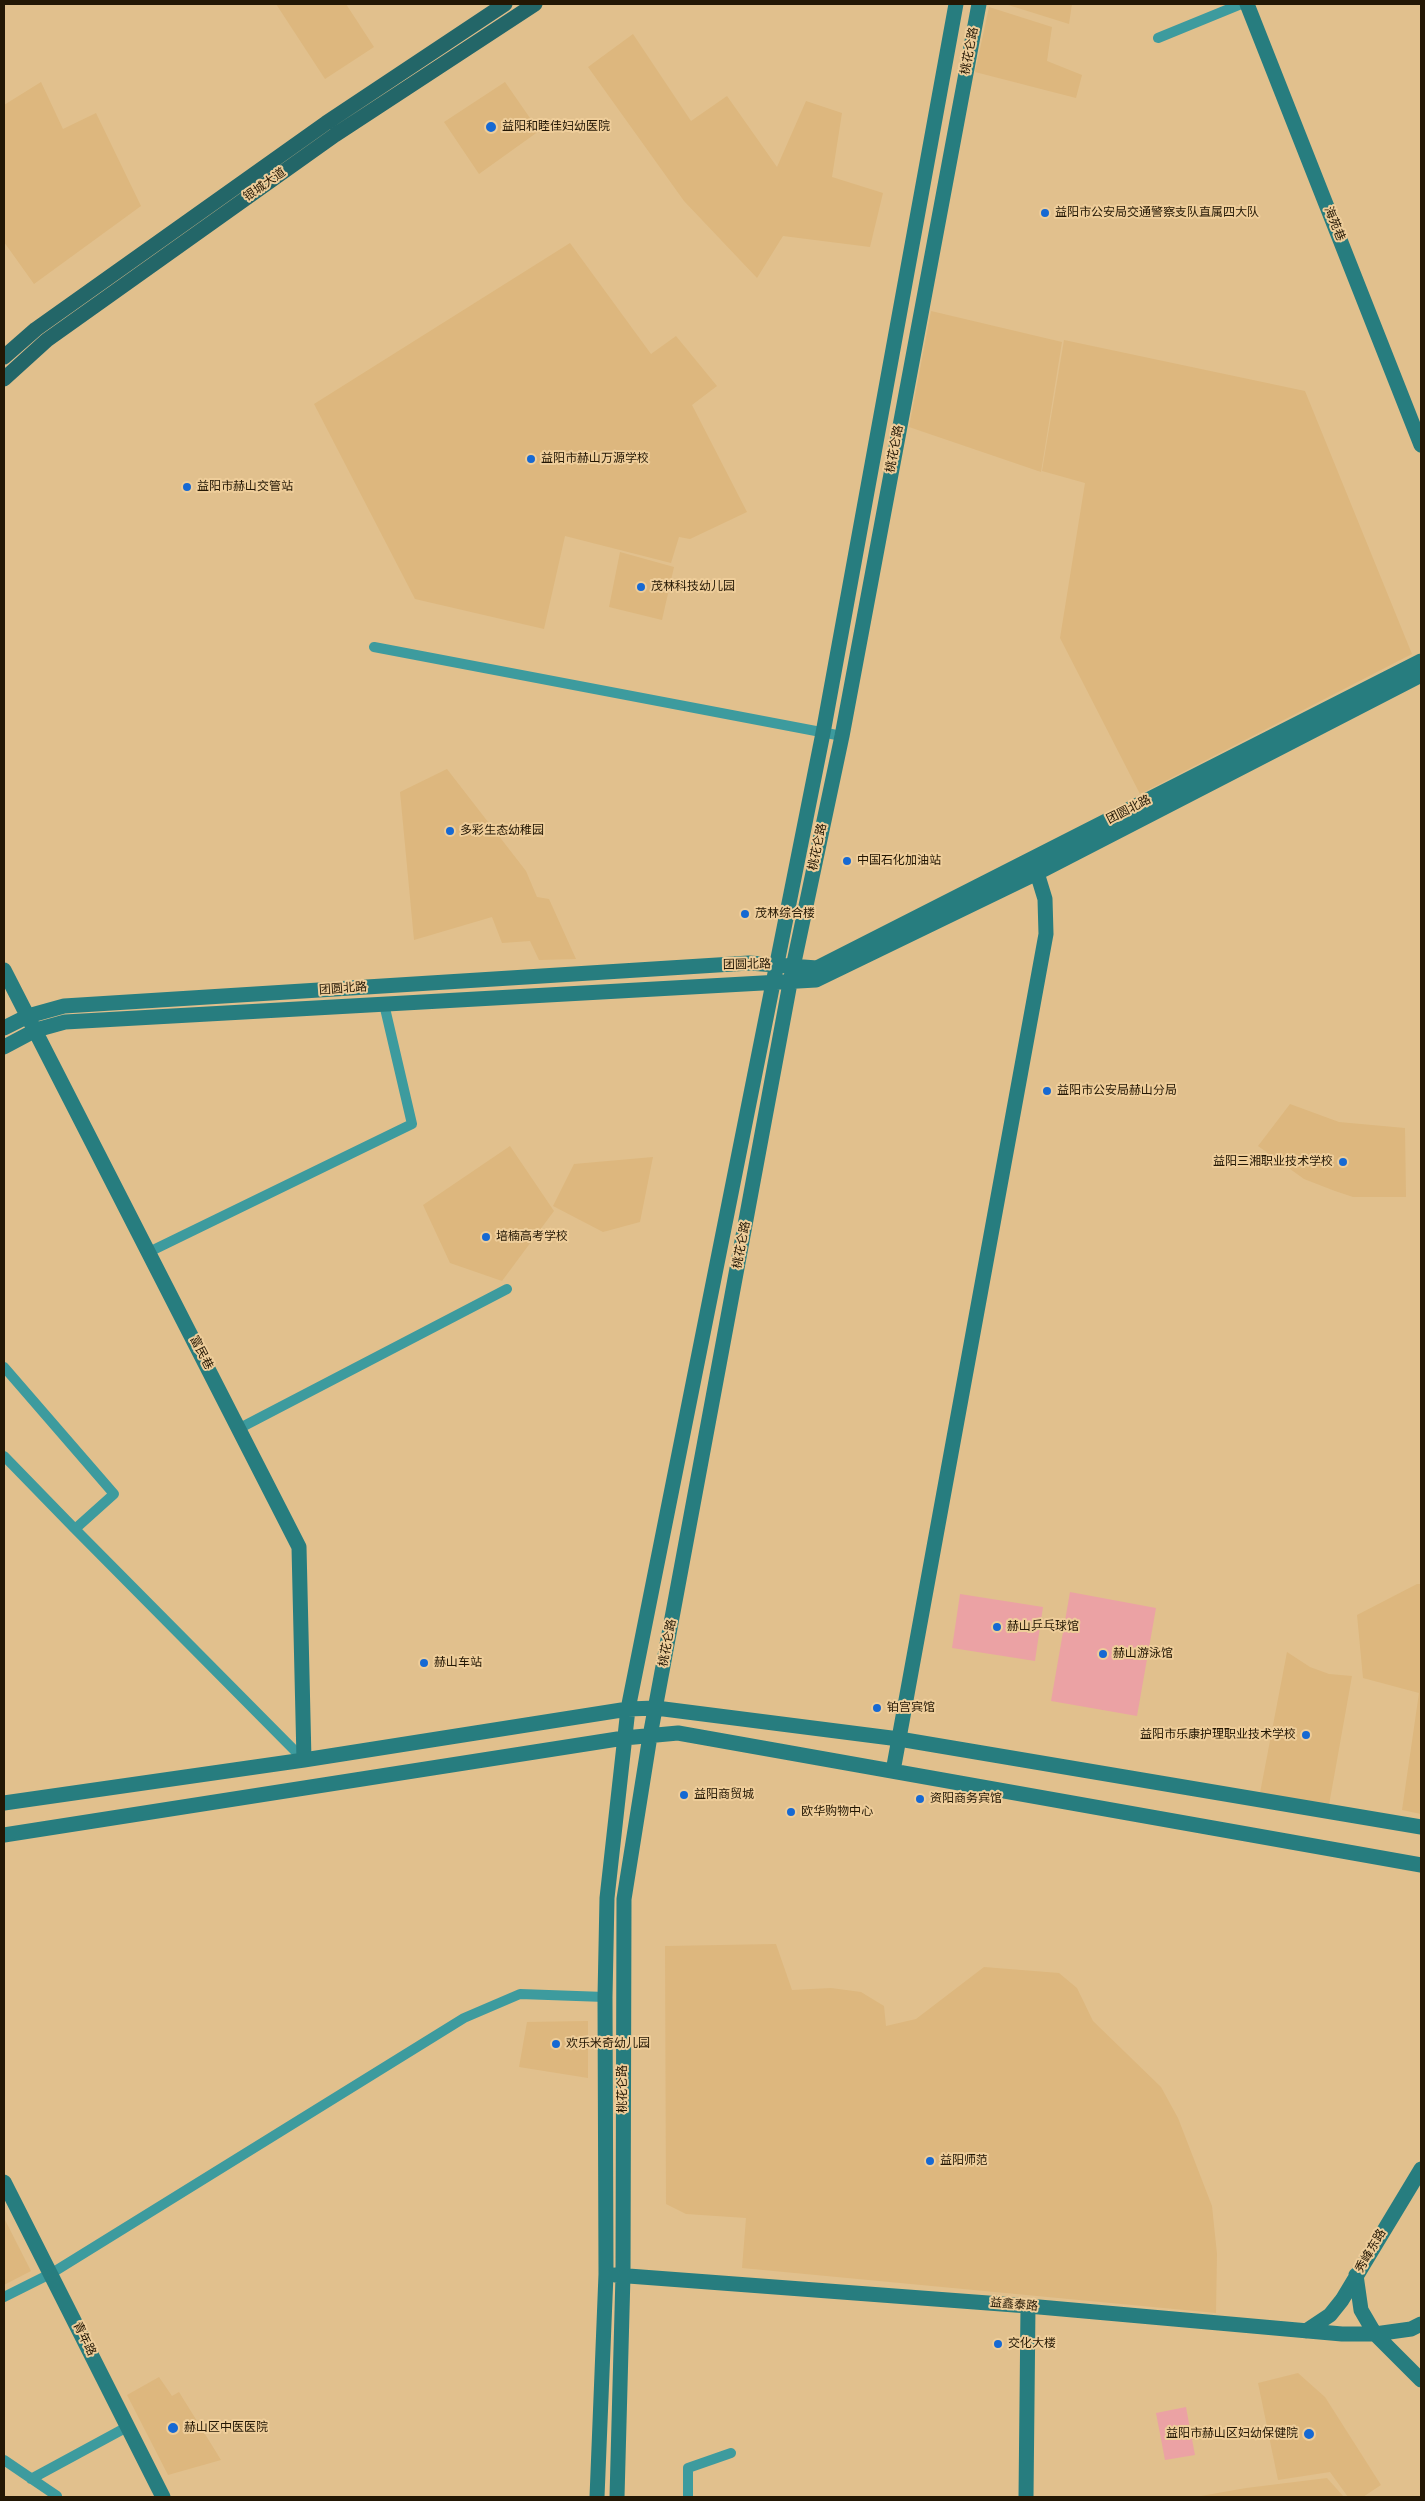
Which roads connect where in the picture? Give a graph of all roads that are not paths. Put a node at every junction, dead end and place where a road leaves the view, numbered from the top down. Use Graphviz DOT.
graph roads {
  1 [pos="505,4"];
  2 [pos="535,4"];
  3 [pos="956,4"];
  4 [pos="979,4"];
  5 [pos="1242,4"];
  6 [pos="1247,4"];
  7 [pos="1158,38"];
  8 [pos="4,357"];
  9 [pos="4,379"];
  10 [pos="1421,445"];
  11 [pos="374,647"];
  12 [pos="1421,660"];
  13 [pos="1421,675"];
  14 [pos="822,733"];
  15 [pos="842,736"];
  16 [pos="1035,866"];
  17 [pos="775,964"];
  18 [pos="792,967"];
  19 [pos="4,970"];
  20 [pos="773,982"];
  21 [pos="790,984"];
  22 [pos="384,1004"];
  23 [pos="28,1016"];
  24 [pos="4,1028"];
  25 [pos="36,1030"];
  26 [pos="4,1047"];
  27 [pos="149,1252"];
  28 [pos="507,1289"];
  29 [pos="4,1367"];
  30 [pos="240,1428"];
  31 [pos="4,1456"];
  32 [pos="75,1528"];
  33 [pos="656,1708"];
  34 [pos="628,1709"];
  35 [pos="650,1736"];
  36 [pos="624,1738"];
  37 [pos="899,1739"];
  38 [pos="304,1760"];
  39 [pos="893,1771"];
  40 [pos="4,1803"];
  41 [pos="1421,1827"];
  42 [pos="4,1835"];
  43 [pos="1421,1865"];
  44 [pos="605,1996"];
  45 [pos="1421,2169"];
  46 [pos="4,2182"];
  47 [pos="52,2273"];
  48 [pos="606,2274"];
  49 [pos="623,2275"];
  50 [pos="1356,2275"];
  51 [pos="4,2297"];
  52 [pos="1028,2306"];
  53 [pos="1421,2324"];
  54 [pos="1306,2331"];
  55 [pos="1375,2334"];
  56 [pos="1421,2380"];
  57 [pos="128,2427"];
  58 [pos="731,2453"];
  59 [pos="4,2460"];
  60 [pos="31,2479"];
  61 [pos="57,2496"];
  62 [pos="163,2497"];
  63 [pos="597,2497"];
  64 [pos="617,2497"];
  65 [pos="688,2497"];
  66 [pos="1026,2497"];
  1 -- 8 [label="main road, 银城大道"];
  2 -- 9 [label="main road, 银城大道"];
  3 -- 14 [label="main road, 桃花仑路"];
  4 -- 15 [label="main road, 桃花仑路"];
  5 -- 7 [label="street"];
  6 -- 10 [label="main road, 海苑巷"];
  11 -- 14 [label="street"];
  12 -- 16 [label="main road, 团圆北路"];
  13 -- 16 [label="main road, 团圆北路"];
  14 -- 15 [label="street"];
  14 -- 17 [label="main road, 桃花仑路"];
  15 -- 18 [label="main road, 桃花仑路"];
  16 -- 18 [label="main road, 团圆北路"];
  16 -- 21 [label="main road, 团圆北路"];
  16 -- 37 [label="main road"];
  17 -- 18 [label="main road, 团圆北路"];
  17 -- 20 [label="main road, 桃花仑路"];
  17 -- 23 [label="main road, 团圆北路"];
  18 -- 21 [label="main road, 桃花仑路"];
  19 -- 23 [label="main road, 富民巷"];
  20 -- 21 [label="main road, 团圆北路"];
  20 -- 22 [label="main road, 团圆北路"];
  20 -- 34 [label="main road, 桃花仑路"];
  21 -- 33 [label="main road, 桃花仑路"];
  22 -- 25 [label="main road, 团圆北路"];
  22 -- 27 [label="street"];
  23 -- 24 [label="main road, 团圆北路"];
  23 -- 25 [label="main road, 富民巷"];
  25 -- 26 [label="main road, 团圆北路"];
  25 -- 27 [label="main road, 富民巷"];
  27 -- 30 [label="main road, 富民巷"];
  28 -- 30 [label="street"];
  29 -- 32 [label="street"];
  30 -- 38 [label="main road, 富民巷"];
  31 -- 32 [label="street"];
  32 -- 38 [label="street"];
  33 -- 34 [label="main road"];
  33 -- 35 [label="main road, 桃花仑路"];
  33 -- 37 [label="main road"];
  34 -- 36 [label="main road, 桃花仑路"];
  34 -- 38 [label="main road"];
  35 -- 36 [label="main road"];
  35 -- 39 [label="main road"];
  35 -- 49 [label="main road, 桃花仑路"];
  36 -- 42 [label="main road"];
  36 -- 44 [label="main road, 桃花仑路"];
  37 -- 39 [label="main road"];
  37 -- 41 [label="main road"];
  38 -- 40 [label="main road"];
  39 -- 43 [label="main road"];
  44 -- 47 [label="street"];
  44 -- 48 [label="main road, 桃花仑路"];
  45 -- 50 [label="main road, 秀峰东路"];
  46 -- 47 [label="main road, 青年路"];
  47 -- 51 [label="street"];
  47 -- 57 [label="main road, 青年路"];
  48 -- 49 [label="main road, 益鑫泰路"];
  48 -- 63 [label="main road, 桃花仑路"];
  49 -- 52 [label="main road, 益鑫泰路"];
  49 -- 64 [label="main road, 桃花仑路"];
  50 -- 54 [label="main road"];
  50 -- 55 [label="main road, 秀峰东路"];
  52 -- 54 [label="main road, 益鑫泰路"];
  52 -- 66 [label="main road"];
  53 -- 55 [label="main road, 益鑫泰路"];
  54 -- 55 [label="main road, 益鑫泰路"];
  55 -- 56 [label="main road, 秀峰东路"];
  57 -- 60 [label="street"];
  57 -- 62 [label="main road, 青年路"];
  58 -- 65 [label="street"];
  59 -- 60 [label="street"];
  60 -- 61 [label="street"];
}
